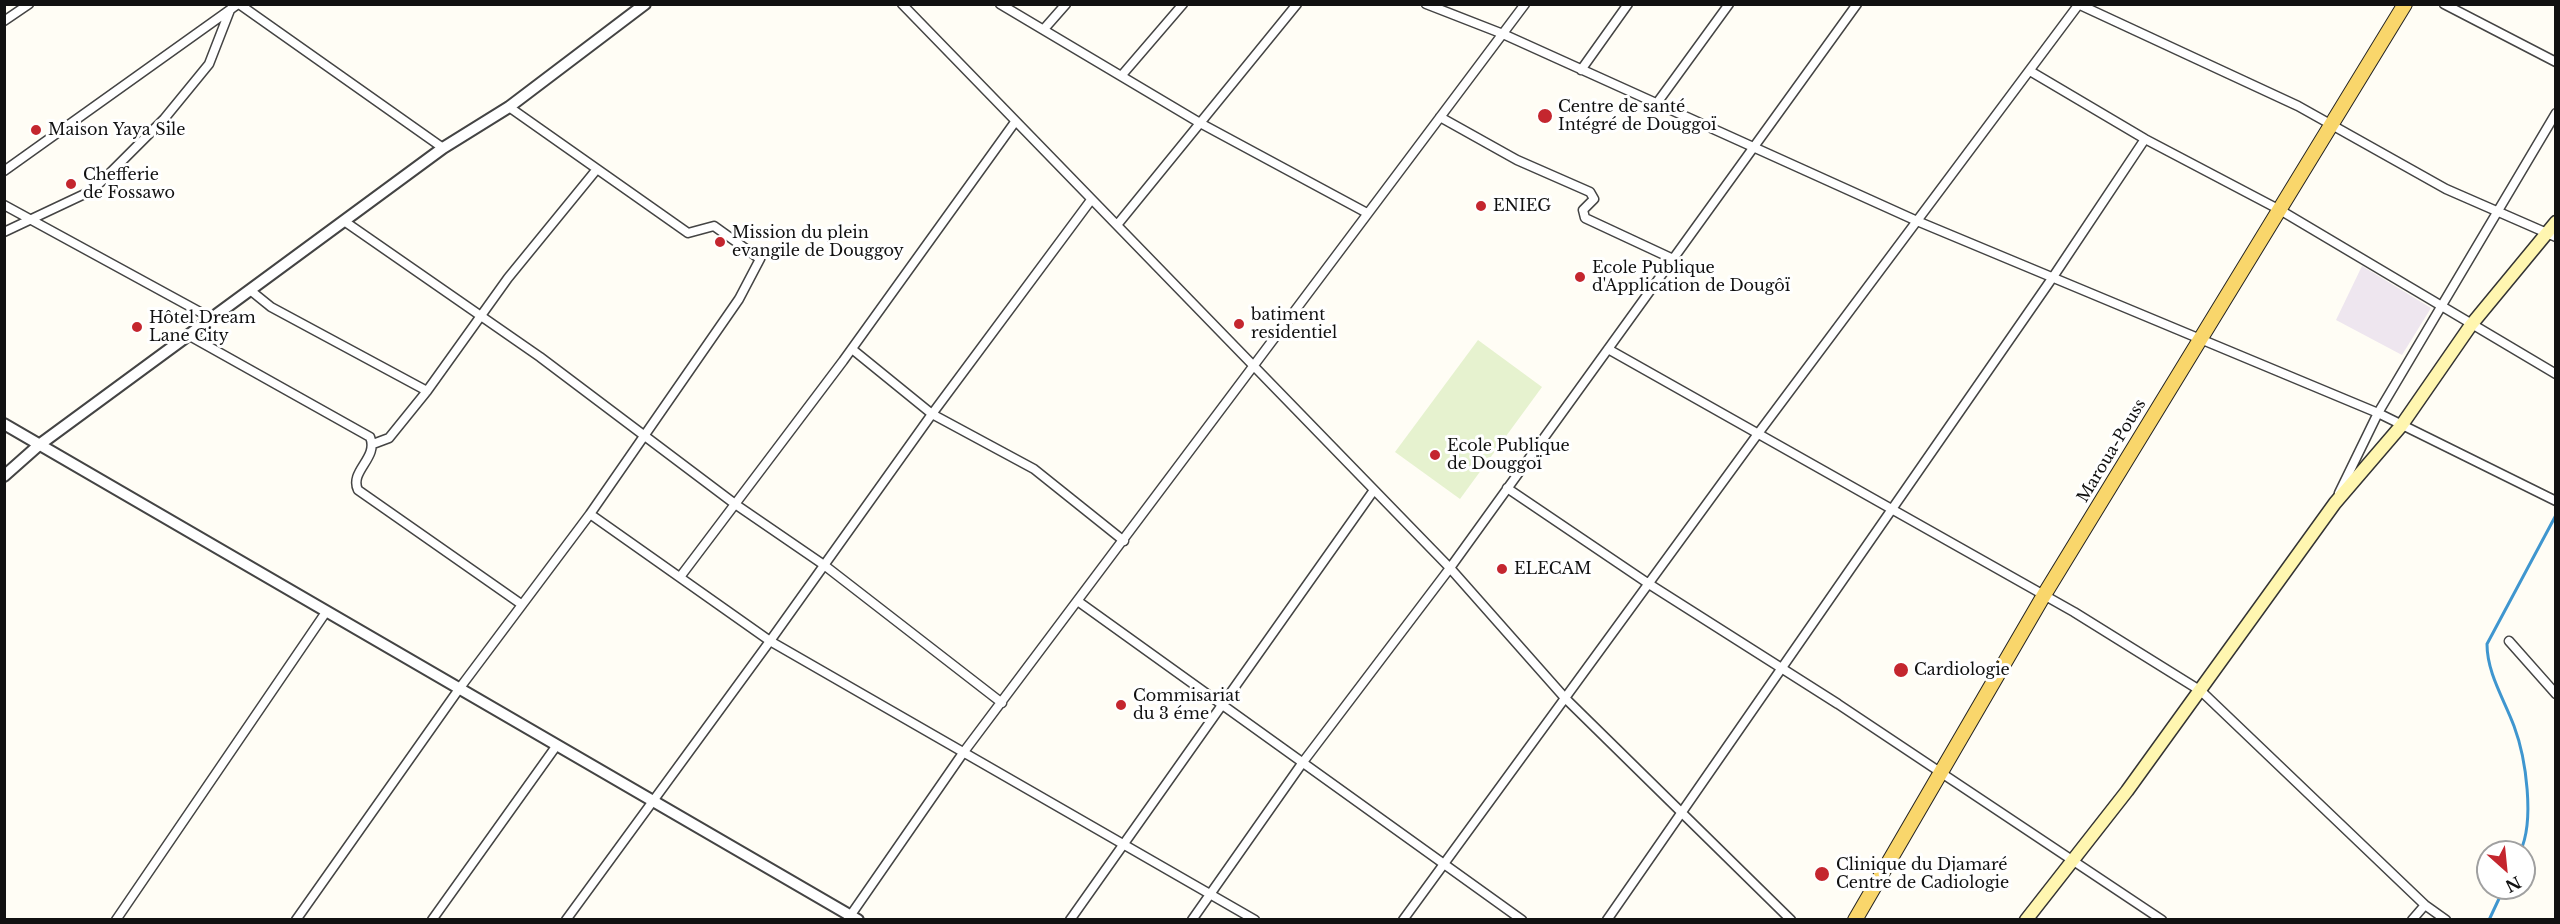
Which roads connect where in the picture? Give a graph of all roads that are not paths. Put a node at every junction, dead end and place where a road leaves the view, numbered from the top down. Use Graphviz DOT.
graph roads {
  1 [pos="28,4"];
  2 [pos="645,4"];
  3 [pos="902,4"];
  4 [pos="1000,4"];
  5 [pos="1066,4"];
  6 [pos="1182,4"];
  7 [pos="1296,4"];
  8 [pos="1426,4"];
  9 [pos="1525,4"];
  10 [pos="1628,4"];
  11 [pos="1729,4"];
  12 [pos="1857,4"];
  13 [pos="2405,4"];
  14 [pos="2445,4"];
  15 [pos="2079,5"];
  16 [pos="236,6"];
  17 [pos="4,21"];
  18 [pos="1044,29"];
  19 [pos="1503,34"];
  20 [pos="2556,62"];
  21 [pos="1581,70"];
  22 [pos="2030,71"];
  23 [pos="1122,75"];
  24 [pos="1658,103"];
  25 [pos="509,107"];
  26 [pos="2556,113"];
  27 [pos="1440,117"];
  28 [pos="1015,122"];
  29 [pos="1200,123"];
  30 [pos="2331,125"];
  31 [pos="2145,139"];
  32 [pos="443,148"];
  33 [pos="1754,149"];
  34 [pos="597,169"];
  35 [pos="4,171"];
  36 [pos="1091,200"];
  37 [pos="4,205"];
  38 [pos="2280,210"];
  39 [pos="2495,212"];
  40 [pos="1367,213"];
  41 [pos="32,220"];
  42 [pos="344,221"];
  43 [pos="1917,221"];
  44 [pos="2556,222"];
  45 [pos="1117,225"];
  46 [pos="4,232"];
  47 [pos="2551,235"];
  48 [pos="1673,259"];
  49 [pos="2053,277"];
  50 [pos="250,290"];
  51 [pos="2441,306"];
  52 [pos="481,316"];
  53 [pos="212,318"];
  54 [pos="2471,325"];
  55 [pos="188,335"];
  56 [pos="2200,339"];
  57 [pos="852,349"];
  58 [pos="1608,349"];
  59 [pos="1253,366"];
  60 [pos="2556,374"];
  61 [pos="427,391"];
  62 [pos="2378,413"];
  63 [pos="932,414"];
  64 [pos="4,424"];
  65 [pos="2401,426"];
  66 [pos="645,435"];
  67 [pos="1757,435"];
  68 [pos="373,444"];
  69 [pos="39,445"];
  70 [pos="4,476"];
  71 [pos="1507,488"];
  72 [pos="1374,490"];
  73 [pos="2556,501"];
  74 [pos="2335,503"];
  75 [pos="735,504"];
  76 [pos="1892,508"];
  77 [pos="590,514"];
  78 [pos="1124,541"];
  79 [pos="824,565"];
  80 [pos="1450,568"];
  81 [pos="680,577"];
  82 [pos="1648,584"];
  83 [pos="2044,595"];
  84 [pos="1079,602"];
  85 [pos="521,604"];
  86 [pos="326,612"];
  87 [pos="770,641"];
  88 [pos="2509,641"];
  89 [pos="1782,668"];
  90 [pos="459,689"];
  91 [pos="2201,691"];
  92 [pos="2556,694"];
  93 [pos="1565,698"];
  94 [pos="1002,703"];
  95 [pos="1222,704"];
  96 [pos="557,746"];
  97 [pos="963,753"];
  98 [pos="1303,762"];
  99 [pos="1941,771"];
  100 [pos="653,799"];
  101 [pos="1682,814"];
  102 [pos="1122,845"];
  103 [pos="2073,860"];
  104 [pos="1445,862"];
  105 [pos="1210,896"];
  106 [pos="2425,905"];
  107 [pos="852,918"];
  108 [pos="116,920"];
  109 [pos="296,920"];
  110 [pos="432,920"];
  111 [pos="566,920"];
  112 [pos="1070,920"];
  113 [pos="1192,920"];
  114 [pos="1255,920"];
  115 [pos="1403,920"];
  116 [pos="1522,920"];
  117 [pos="1607,920"];
  118 [pos="1791,920"];
  119 [pos="1855,920"];
  120 [pos="2026,920"];
  121 [pos="2162,920"];
  122 [pos="2412,920"];
  123 [pos="2446,920"];
  1 -- 17 [label="street"];
  2 -- 25 [label="street"];
  3 -- 28 [label="street"];
  4 -- 18 [label="street"];
  5 -- 18 [label="street"];
  6 -- 23 [label="street"];
  7 -- 29 [label="street"];
  8 -- 19 [label="street"];
  9 -- 19 [label="street"];
  10 -- 21 [label="street"];
  11 -- 24 [label="street"];
  12 -- 33 [label="street"];
  13 -- 30 [label="main road, Maroua-Pouss"];
  14 -- 20 [label="street"];
  15 -- 22 [label="street"];
  15 -- 30 [label="street"];
  16 -- 32 [label="street"];
  16 -- 35 [label="street"];
  16 -- 41 [label="street"];
  18 -- 23 [label="street"];
  19 -- 21 [label="street"];
  19 -- 27 [label="street"];
  21 -- 24 [label="street"];
  22 -- 31 [label="street"];
  22 -- 43 [label="street"];
  23 -- 29 [label="street"];
  24 -- 33 [label="street"];
  25 -- 32 [label="street"];
  25 -- 34 [label="street"];
  26 -- 39 [label="street"];
  27 -- 40 [label="street"];
  27 -- 48 [label="street"];
  28 -- 36 [label="street"];
  28 -- 57 [label="street"];
  29 -- 40 [label="street"];
  29 -- 45 [label="street"];
  30 -- 38 [label="main road, Maroua-Pouss"];
  30 -- 39 [label="street"];
  31 -- 38 [label="street"];
  31 -- 49 [label="street"];
  32 -- 42 [label="street"];
  33 -- 43 [label="street"];
  33 -- 48 [label="street"];
  34 -- 52 [label="street"];
  34 -- 66 [label="street"];
  36 -- 45 [label="street"];
  36 -- 63 [label="street"];
  37 -- 41 [label="street"];
  38 -- 51 [label="street"];
  38 -- 56 [label="main road, Maroua-Pouss"];
  39 -- 47 [label="street"];
  39 -- 51 [label="street"];
  40 -- 59 [label="street"];
  41 -- 46 [label="street"];
  41 -- 53 [label="street"];
  42 -- 50 [label="street"];
  42 -- 52 [label="street"];
  43 -- 49 [label="street"];
  43 -- 67 [label="street"];
  44 -- 47 [label="main road"];
  45 -- 59 [label="street"];
  47 -- 54 [label="main road"];
  48 -- 58 [label="street"];
  49 -- 56 [label="street"];
  49 -- 76 [label="street"];
  50 -- 53 [label="street"];
  50 -- 61 [label="street"];
  51 -- 54 [label="street"];
  51 -- 62 [label="street"];
  52 -- 61 [label="street"];
  52 -- 66 [label="street"];
  53 -- 55 [label="street"];
  54 -- 60 [label="street"];
  54 -- 65 [label="main road"];
  55 -- 68 [label="street"];
  55 -- 69 [label="street"];
  56 -- 62 [label="street"];
  56 -- 83 [label="main road, Maroua-Pouss"];
  57 -- 63 [label="street"];
  57 -- 75 [label="street"];
  58 -- 67 [label="street"];
  58 -- 71 [label="street"];
  59 -- 72 [label="street"];
  59 -- 78 [label="street"];
  61 -- 68 [label="street"];
  62 -- 65 [label="street"];
  62 -- 74 [label="street"];
  63 -- 78 [label="street"];
  63 -- 79 [label="street"];
  64 -- 69 [label="street"];
  65 -- 73 [label="street"];
  65 -- 74 [label="main road"];
  66 -- 75 [label="street"];
  66 -- 77 [label="street"];
  67 -- 76 [label="street"];
  67 -- 82 [label="street"];
  68 -- 85 [label="street"];
  69 -- 70 [label="street"];
  69 -- 86 [label="street"];
  71 -- 80 [label="street"];
  71 -- 82 [label="street"];
  72 -- 80 [label="street"];
  72 -- 95 [label="street"];
  74 -- 91 [label="main road"];
  75 -- 79 [label="street"];
  75 -- 81 [label="street"];
  76 -- 83 [label="street"];
  76 -- 89 [label="street"];
  77 -- 81 [label="street"];
  77 -- 85 [label="street"];
  78 -- 84 [label="street"];
  79 -- 87 [label="street"];
  79 -- 94 [label="street"];
  80 -- 93 [label="street"];
  80 -- 98 [label="street"];
  81 -- 87 [label="street"];
  82 -- 89 [label="street"];
  82 -- 93 [label="street"];
  83 -- 91 [label="street"];
  83 -- 99 [label="main road, Maroua-Pouss"];
  84 -- 94 [label="street"];
  84 -- 95 [label="street"];
  85 -- 90 [label="street"];
  86 -- 90 [label="street"];
  86 -- 108 [label="street"];
  87 -- 97 [label="street"];
  87 -- 100 [label="street"];
  88 -- 92 [label="street"];
  89 -- 99 [label="street"];
  89 -- 101 [label="street"];
  90 -- 96 [label="street"];
  90 -- 109 [label="street"];
  91 -- 103 [label="main road"];
  91 -- 106 [label="street"];
  93 -- 101 [label="street"];
  93 -- 104 [label="street"];
  94 -- 97 [label="street"];
  95 -- 98 [label="street"];
  95 -- 102 [label="street"];
  96 -- 100 [label="street"];
  96 -- 110 [label="street"];
  97 -- 102 [label="street"];
  97 -- 107 [label="street"];
  98 -- 104 [label="street"];
  98 -- 105 [label="street"];
  99 -- 103 [label="street"];
  99 -- 119 [label="main road, Maroua-Pouss"];
  100 -- 107 [label="street"];
  100 -- 111 [label="street"];
  101 -- 117 [label="street"];
  101 -- 118 [label="street"];
  102 -- 105 [label="street"];
  102 -- 112 [label="street"];
  103 -- 120 [label="main road"];
  103 -- 121 [label="street"];
  104 -- 115 [label="street"];
  104 -- 116 [label="street"];
  105 -- 113 [label="street"];
  105 -- 114 [label="street"];
  106 -- 122 [label="street"];
  106 -- 123 [label="street"];
}
